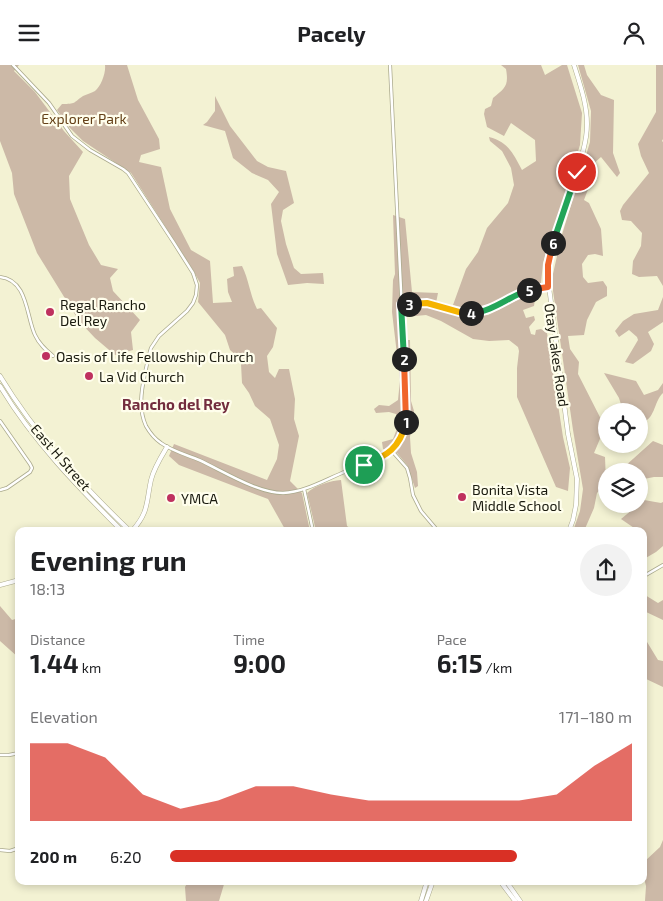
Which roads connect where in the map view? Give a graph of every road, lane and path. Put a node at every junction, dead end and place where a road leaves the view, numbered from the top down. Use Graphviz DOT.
graph roads {
  1 [pos="13,65"];
  2 [pos="390,65"];
  3 [pos="574,65"];
  4 [pos="0,277"];
  5 [pos="548,287"];
  6 [pos="401,304"];
  7 [pos="53,357"];
  8 [pos="0,376"];
  9 [pos="0,386"];
  10 [pos="0,421"];
  11 [pos="167,447"];
  12 [pos="392,451"];
  13 [pos="304,489"];
  14 [pos="0,490"];
  15 [pos="118,527"];
  16 [pos="127,527"];
  17 [pos="136,527"];
  18 [pos="312,527"];
  19 [pos="435,527"];
  20 [pos="570,527"];
  21 [pos="663,565"];
  22 [pos="647,574"];
  23 [pos="15,582"];
  24 [pos="0,585"];
  25 [pos="15,754"];
  26 [pos="0,755"];
  27 [pos="15,849"];
  28 [pos="0,850"];
  29 [pos="426,885"];
  30 [pos="432,885"];
  31 [pos="503,885"];
  32 [pos="509,885"];
  33 [pos="421,901"];
  34 [pos="426,901"];
  35 [pos="515,901"];
  36 [pos="520,901"];
  1 -- 11 [label="street"];
  2 -- 6 [label="street"];
  3 -- 5 [label="main road, Otay Lakes Road"];
  4 -- 7 [label="street"];
  5 -- 6 [label="street"];
  5 -- 20 [label="main road, Otay Lakes Road"];
  6 -- 12 [label="street"];
  8 -- 16 [label="main road, East H Street"];
  9 -- 15 [label="main road, East H Street"];
  10 -- 14 [label="street"];
  11 -- 13 [label="street"];
  11 -- 17 [label="main road"];
  12 -- 13 [label="street"];
  12 -- 19 [label="street"];
  13 -- 18 [label="street"];
  21 -- 22 [label="street"];
  23 -- 24 [label="main road"];
  25 -- 26 [label="street"];
  27 -- 28 [label="street"];
  29 -- 33 [label="main road"];
  30 -- 34 [label="main road"];
  31 -- 35 [label="main road"];
  32 -- 36 [label="main road"];
}
